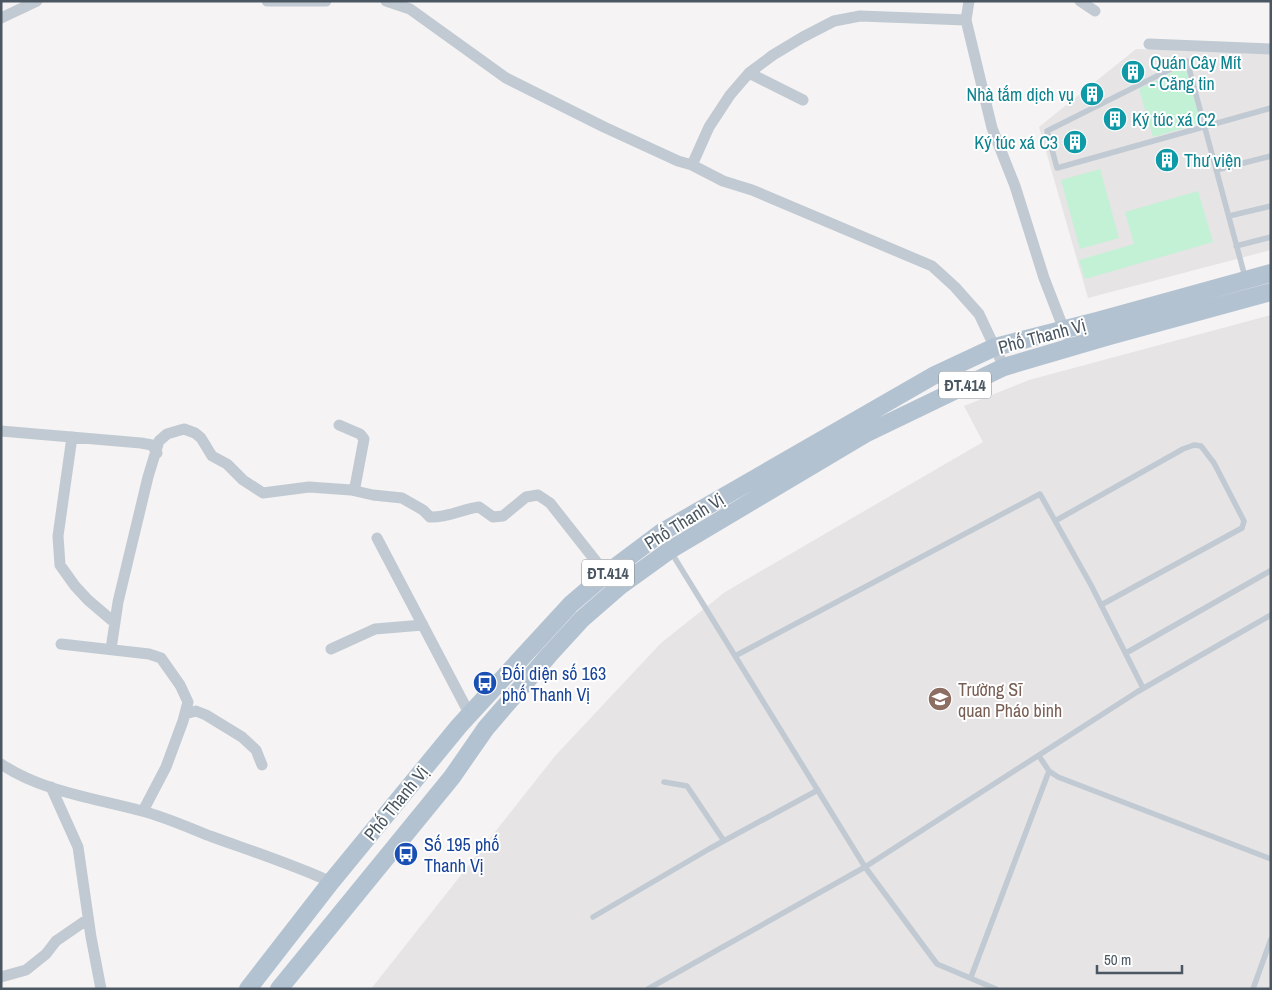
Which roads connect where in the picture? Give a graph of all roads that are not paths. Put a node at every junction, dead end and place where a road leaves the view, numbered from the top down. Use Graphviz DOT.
graph roads {
  1 [pos="37,1"];
  2 [pos="267,1"];
  3 [pos="326,1"];
  4 [pos="386,1"];
  5 [pos="979,1"];
  6 [pos="1080,1"];
  7 [pos="413,5"];
  8 [pos="968,10"];
  9 [pos="1095,11"];
  10 [pos="1,18"];
  11 [pos="1149,44"];
  12 [pos="1271,49"];
  13 [pos="749,73"];
  14 [pos="803,100"];
  15 [pos="1271,108"];
  16 [pos="1205,127"];
  17 [pos="1271,156"];
  18 [pos="692,164"];
  19 [pos="1216,170"];
  20 [pos="1271,206"];
  21 [pos="1228,216"];
  22 [pos="1271,237"];
  23 [pos="1236,246"];
  24 [pos="1271,273"];
  25 [pos="1245,279"];
  26 [pos="1271,292"];
  27 [pos="1250,298"];
  28 [pos="1063,328"];
  29 [pos="1070,346"];
  30 [pos="995,347"];
  31 [pos="1004,367"];
  32 [pos="339,424"];
  33 [pos="1,431"];
  34 [pos="72,437"];
  35 [pos="157,453"];
  36 [pos="351,490"];
  37 [pos="1055,521"];
  38 [pos="376,538"];
  39 [pos="670,550"];
  40 [pos="1270,571"];
  41 [pos="606,574"];
  42 [pos="1101,605"];
  43 [pos="1271,615"];
  44 [pos="115,622"];
  45 [pos="422,625"];
  46 [pos="61,644"];
  47 [pos="331,648"];
  48 [pos="111,649"];
  49 [pos="1126,653"];
  50 [pos="735,656"];
  51 [pos="1143,688"];
  52 [pos="185,714"];
  53 [pos="470,714"];
  54 [pos="1039,756"];
  55 [pos="1,764"];
  56 [pos="262,765"];
  57 [pos="1048,771"];
  58 [pos="664,782"];
  59 [pos="51,786"];
  60 [pos="818,790"];
  61 [pos="143,811"];
  62 [pos="724,841"];
  63 [pos="1271,859"];
  64 [pos="865,867"];
  65 [pos="331,882"];
  66 [pos="593,916"];
  67 [pos="88,919"];
  68 [pos="1271,940"];
  69 [pos="1,978"];
  70 [pos="971,978"];
  71 [pos="101,989"];
  72 [pos="248,989"];
  73 [pos="279,989"];
  74 [pos="648,989"];
  75 [pos="996,989"];
  76 [pos="1253,989"];
  1 -- 10 [label="street"];
  2 -- 3 [label="street"];
  4 -- 7 [label="street"];
  5 -- 8 [label="street"];
  6 -- 9 [label="street"];
  7 -- 18 [label="street"];
  8 -- 13 [label="street"];
  8 -- 28 [label="street"];
  11 -- 12 [label="street"];
  13 -- 14 [label="street"];
  13 -- 18 [label="street"];
  15 -- 16 [label="lane"];
  16 -- 16 [label="lane"];
  16 -- 19 [label="lane"];
  17 -- 19 [label="lane"];
  18 -- 30 [label="street"];
  19 -- 21 [label="lane"];
  20 -- 21 [label="lane"];
  21 -- 23 [label="lane"];
  22 -- 23 [label="lane"];
  23 -- 25 [label="lane"];
  24 -- 25 [label="main road, Phố Thanh Vị"];
  25 -- 27 [label="main road"];
  25 -- 28 [label="main road, Phố Thanh Vị"];
  26 -- 27 [label="main road, Phố Thanh Vị"];
  27 -- 29 [label="main road, Phố Thanh Vị"];
  28 -- 29 [label="street"];
  28 -- 30 [label="main road, Phố Thanh Vị"];
  29 -- 31 [label="main road, Phố Thanh Vị / ĐT.414"];
  30 -- 31 [label="street"];
  30 -- 41 [label="main road, Phố Thanh Vị / ĐT.414"];
  31 -- 39 [label="main road, Phố Thanh Vị / ĐT.414"];
  32 -- 36 [label="street"];
  33 -- 34 [label="street"];
  34 -- 35 [label="street"];
  34 -- 44 [label="street"];
  35 -- 36 [label="street"];
  35 -- 44 [label="street"];
  36 -- 41 [label="street"];
  37 -- 42 [label="lane"];
  37 -- 42 [label="lane"];
  37 -- 50 [label="lane"];
  38 -- 45 [label="street"];
  39 -- 50 [label="lane"];
  39 -- 73 [label="main road, Phố Thanh Vị"];
  40 -- 49 [label="lane"];
  41 -- 53 [label="main road, Phố Thanh Vị / ĐT.414"];
  42 -- 49 [label="lane"];
  43 -- 51 [label="lane"];
  44 -- 48 [label="street"];
  45 -- 47 [label="street"];
  45 -- 53 [label="street"];
  46 -- 48 [label="street"];
  48 -- 52 [label="street"];
  49 -- 51 [label="lane"];
  50 -- 60 [label="lane"];
  51 -- 54 [label="lane"];
  52 -- 56 [label="street"];
  52 -- 61 [label="street"];
  53 -- 65 [label="main road, Phố Thanh Vị / ĐT.414"];
  54 -- 57 [label="lane"];
  54 -- 64 [label="lane"];
  55 -- 59 [label="street"];
  57 -- 63 [label="lane"];
  57 -- 70 [label="lane"];
  58 -- 62 [label="lane"];
  59 -- 61 [label="street"];
  59 -- 67 [label="street"];
  60 -- 62 [label="lane"];
  60 -- 64 [label="lane"];
  61 -- 65 [label="street"];
  62 -- 66 [label="lane"];
  64 -- 70 [label="lane"];
  64 -- 74 [label="lane"];
  65 -- 72 [label="main road, Phố Thanh Vị / ĐT.414"];
  67 -- 69 [label="street"];
  67 -- 71 [label="street"];
  68 -- 76 [label="lane"];
  70 -- 75 [label="lane"];
}
